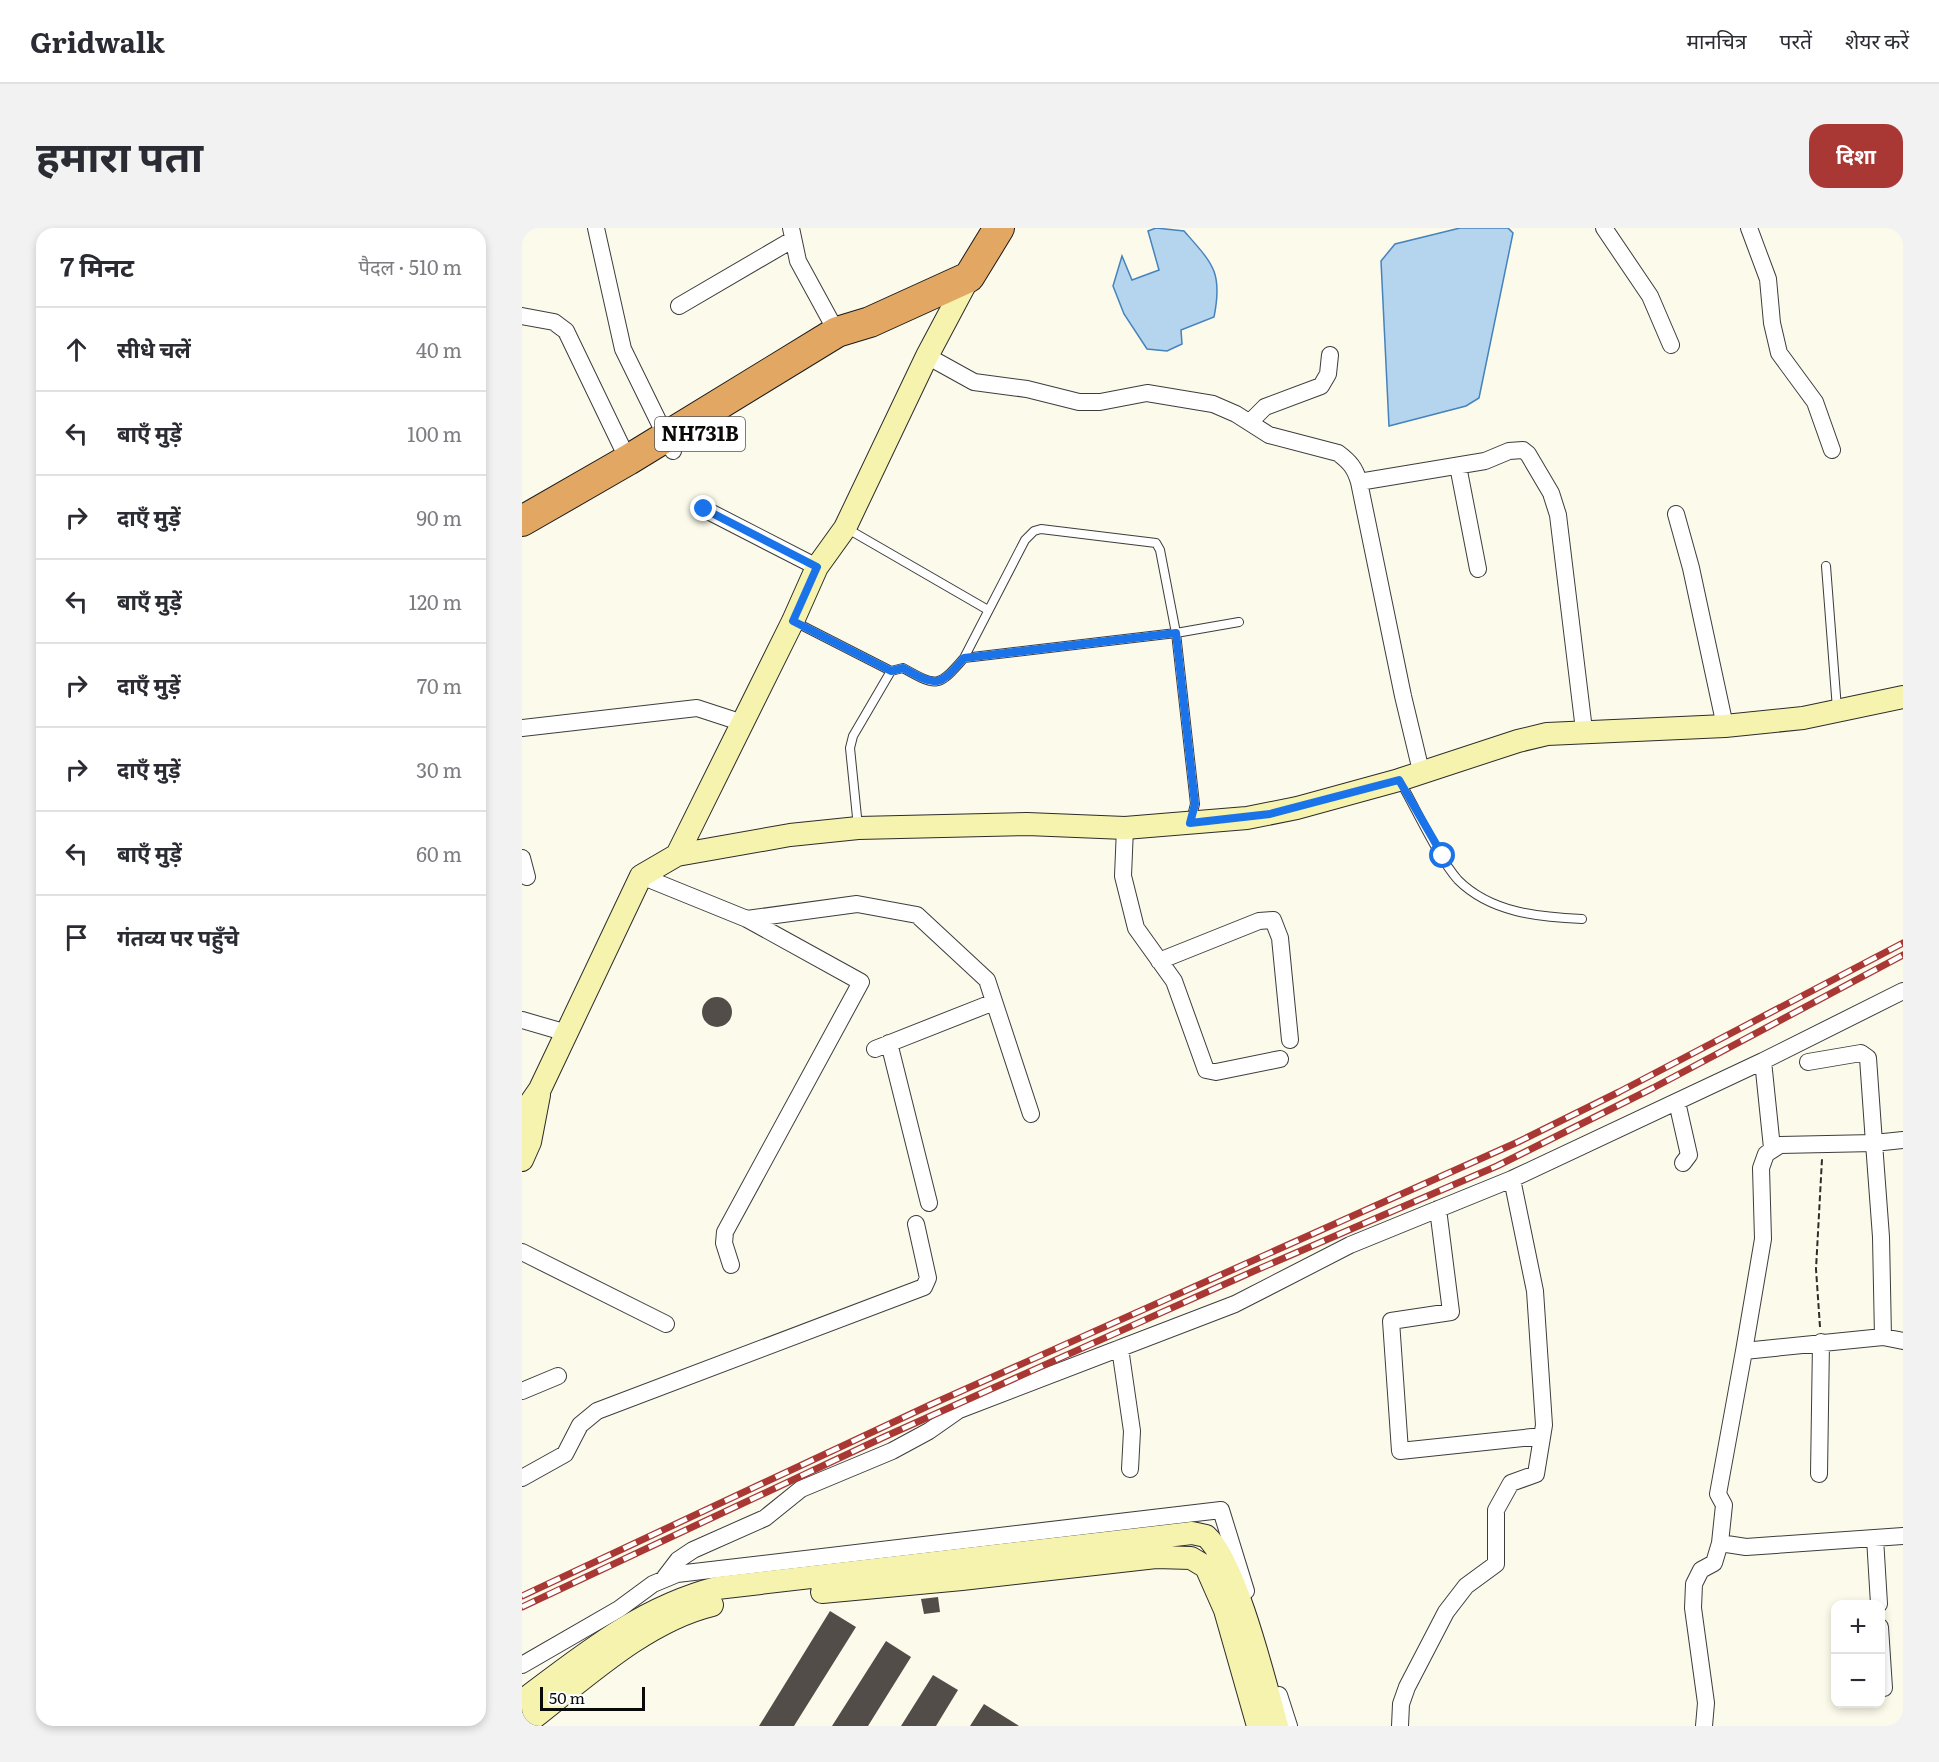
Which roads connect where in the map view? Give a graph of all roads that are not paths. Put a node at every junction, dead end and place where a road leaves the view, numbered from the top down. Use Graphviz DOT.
graph roads {
  1 [pos="596,228"];
  2 [pos="999,228"];
  3 [pos="1604,228"];
  4 [pos="1749,228"];
  5 [pos="792,234"];
  6 [pos="969,277"];
  7 [pos="678,306"];
  8 [pos="522,316"];
  9 [pos="840,338"];
  10 [pos="1671,345"];
  11 [pos="1330,355"];
  12 [pos="927,356"];
  13 [pos="1250,422"];
  14 [pos="669,444"];
  15 [pos="1832,450"];
  16 [pos="631,466"];
  17 [pos="1458,466"];
  18 [pos="1359,482"];
  19 [pos="704,509"];
  20 [pos="1676,514"];
  21 [pos="522,521"];
  22 [pos="845,528"];
  23 [pos="522,535"];
  24 [pos="1826,566"];
  25 [pos="817,567"];
  26 [pos="1478,569"];
  27 [pos="988,610"];
  28 [pos="793,621"];
  29 [pos="1239,621"];
  30 [pos="1176,633"];
  31 [pos="964,658"];
  32 [pos="891,671"];
  33 [pos="1903,697"];
  34 [pos="1838,712"];
  35 [pos="742,723"];
  36 [pos="1725,726"];
  37 [pos="522,728"];
  38 [pos="1584,730"];
  39 [pos="1421,771"];
  40 [pos="1399,780"];
  41 [pos="1190,823"];
  42 [pos="858,828"];
  43 [pos="1125,828"];
  44 [pos="677,855"];
  45 [pos="522,858"];
  46 [pos="641,876"];
  47 [pos="527,877"];
  48 [pos="747,919"];
  49 [pos="1582,919"];
  50 [pos="1159,961"];
  51 [pos="1903,991"];
  52 [pos="994,1002"];
  53 [pos="522,1020"];
  54 [pos="567,1033"];
  55 [pos="1290,1040"];
  56 [pos="1281,1059"];
  57 [pos="1763,1061"];
  58 [pos="1808,1062"];
  59 [pos="540,1089"];
  60 [pos="1677,1102"];
  61 [pos="1031,1114"];
  62 [pos="522,1115"];
  63 [pos="1903,1140"];
  64 [pos="1875,1143"];
  65 [pos="1772,1148"];
  66 [pos="522,1160"];
  67 [pos="1683,1162"];
  68 [pos="1512,1179"];
  69 [pos="929,1203"];
  70 [pos="1438,1209"];
  71 [pos="916,1224"];
  72 [pos="522,1252"];
  73 [pos="730,1265"];
  74 [pos="666,1324"];
  75 [pos="1883,1337"];
  76 [pos="1903,1341"];
  77 [pos="1821,1342"];
  78 [pos="1120,1348"];
  79 [pos="1744,1351"];
  80 [pos="558,1376"];
  81 [pos="522,1391"];
  82 [pos="1542,1436"];
  83 [pos="1130,1468"];
  84 [pos="1819,1474"];
  85 [pos="522,1478"];
  86 [pos="1903,1536"];
  87 [pos="1875,1538"];
  88 [pos="1720,1543"];
  89 [pos="665,1577"];
  90 [pos="1879,1600"];
  91 [pos="615,1645"];
  92 [pos="522,1665"];
  93 [pos="522,1701"];
  94 [pos="523,1726"];
  95 [pos="1258,1726"];
  96 [pos="1278,1726"];
  97 [pos="1289,1726"];
  98 [pos="1400,1726"];
  99 [pos="1704,1726"];
  1 -- 14 [label="street"];
  2 -- 6 [label="highway"];
  3 -- 10 [label="street"];
  4 -- 15 [label="street"];
  5 -- 7 [label="street"];
  5 -- 9 [label="street"];
  6 -- 9 [label="highway, NH731B"];
  6 -- 12 [label="street"];
  8 -- 16 [label="street"];
  9 -- 14 [label="highway, NH731B"];
  11 -- 13 [label="street"];
  12 -- 13 [label="street"];
  12 -- 22 [label="street"];
  13 -- 18 [label="street"];
  14 -- 16 [label="highway, NH731B"];
  16 -- 21 [label="highway, NH731B"];
  16 -- 23 [label="highway, NH731B"];
  17 -- 18 [label="street"];
  17 -- 26 [label="street"];
  17 -- 38 [label="street"];
  18 -- 39 [label="street"];
  19 -- 25 [label="street"];
  20 -- 36 [label="street"];
  22 -- 25 [label="street"];
  22 -- 27 [label="lane"];
  24 -- 34 [label="lane"];
  25 -- 28 [label="street"];
  27 -- 30 [label="lane"];
  27 -- 31 [label="lane"];
  28 -- 32 [label="lane"];
  28 -- 35 [label="street"];
  29 -- 30 [label="lane"];
  30 -- 31 [label="lane"];
  30 -- 41 [label="lane"];
  31 -- 32 [label="lane"];
  32 -- 42 [label="lane"];
  33 -- 34 [label="street"];
  34 -- 36 [label="street"];
  35 -- 37 [label="street"];
  35 -- 44 [label="street"];
  36 -- 38 [label="street"];
  38 -- 39 [label="street"];
  39 -- 40 [label="street"];
  40 -- 41 [label="street"];
  40 -- 49 [label="lane"];
  41 -- 43 [label="street"];
  42 -- 43 [label="street"];
  42 -- 44 [label="street"];
  43 -- 50 [label="street"];
  44 -- 46 [label="street"];
  45 -- 47 [label="street"];
  46 -- 48 [label="street"];
  46 -- 54 [label="street"];
  48 -- 52 [label="street"];
  48 -- 73 [label="street"];
  50 -- 55 [label="street"];
  50 -- 56 [label="street"];
  51 -- 57 [label="street"];
  52 -- 61 [label="street"];
  52 -- 69 [label="street"];
  53 -- 54 [label="street"];
  54 -- 59 [label="street"];
  57 -- 60 [label="street"];
  57 -- 65 [label="street"];
  58 -- 64 [label="street"];
  59 -- 62 [label="street"];
  59 -- 66 [label="street"];
  60 -- 67 [label="street"];
  60 -- 68 [label="street"];
  63 -- 64 [label="street"];
  64 -- 65 [label="street"];
  64 -- 75 [label="street"];
  65 -- 79 [label="street"];
  68 -- 70 [label="street"];
  68 -- 82 [label="street"];
  70 -- 78 [label="street"];
  70 -- 82 [label="street"];
  71 -- 85 [label="street"];
  72 -- 74 [label="street"];
  75 -- 76 [label="street"];
  75 -- 77 [label="street"];
  77 -- 79 [label="street"];
  77 -- 84 [label="street"];
  78 -- 83 [label="street"];
  78 -- 89 [label="street"];
  79 -- 88 [label="street"];
  80 -- 81 [label="street"];
  82 -- 98 [label="street"];
  86 -- 87 [label="street"];
  87 -- 88 [label="street"];
  87 -- 90 [label="street"];
  88 -- 99 [label="street"];
  89 -- 92 [label="street"];
  89 -- 97 [label="street"];
  91 -- 93 [label="street"];
  91 -- 94 [label="street"];
  91 -- 95 [label="street"];
  91 -- 96 [label="street"];
}
